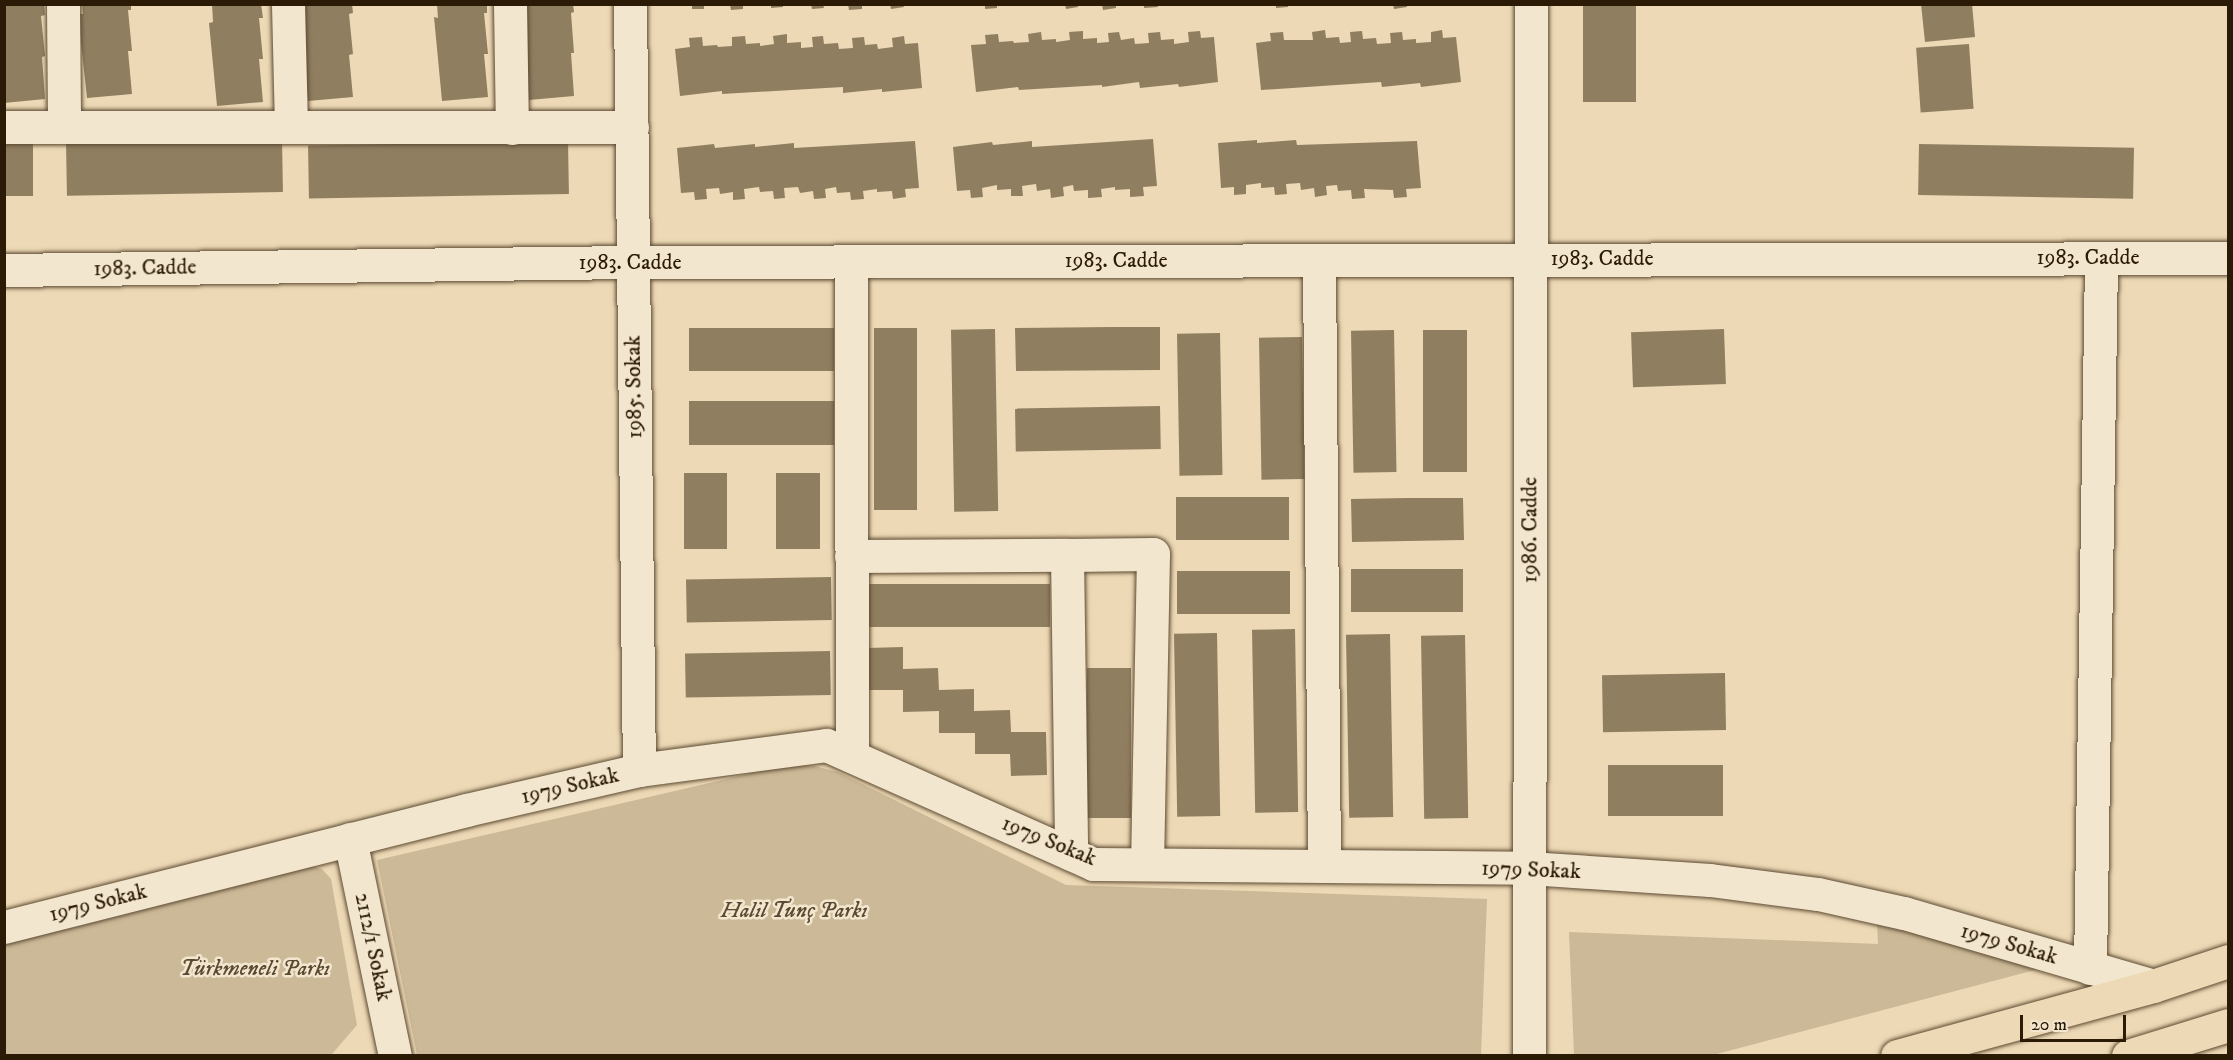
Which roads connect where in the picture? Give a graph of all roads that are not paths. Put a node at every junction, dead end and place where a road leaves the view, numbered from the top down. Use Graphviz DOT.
graph roads {
  1 [pos="63,4"];
  2 [pos="288,4"];
  3 [pos="510,4"];
  4 [pos="630,4"];
  5 [pos="1531,4"];
  6 [pos="4,127"];
  7 [pos="64,127"];
  8 [pos="291,127"];
  9 [pos="512,128"];
  10 [pos="632,128"];
  11 [pos="2101,258"];
  12 [pos="2229,258"];
  13 [pos="1319,260"];
  14 [pos="1530,260"];
  15 [pos="851,261"];
  16 [pos="633,262"];
  17 [pos="4,270"];
  18 [pos="1067,555"];
  19 [pos="851,556"];
  20 [pos="852,756"];
  21 [pos="639,770"];
  22 [pos="350,839"];
  23 [pos="1071,854"];
  24 [pos="1147,864"];
  25 [pos="1324,866"];
  26 [pos="1529,868"];
  27 [pos="4,927"];
  28 [pos="2229,960"];
  29 [pos="2091,968"];
  30 [pos="2153,986"];
  31 [pos="2229,1025"];
  32 [pos="395,1056"];
  33 [pos="1529,1056"];
  34 [pos="1897,1056"];
  35 [pos="2128,1056"];
  1 -- 7 [label="street"];
  2 -- 8 [label="street"];
  3 -- 9 [label="street"];
  4 -- 10 [label="street, 1985. Sokak"];
  5 -- 14 [label="street, 1986. Cadde"];
  6 -- 7 [label="street"];
  7 -- 8 [label="street"];
  8 -- 9 [label="street"];
  9 -- 10 [label="street"];
  10 -- 16 [label="street, 1985. Sokak"];
  11 -- 12 [label="street, 1983. Cadde"];
  11 -- 14 [label="street, 1983. Cadde"];
  11 -- 29 [label="street"];
  13 -- 14 [label="street, 1983. Cadde"];
  13 -- 15 [label="street, 1983. Cadde"];
  13 -- 25 [label="street"];
  14 -- 26 [label="street, 1986. Cadde"];
  15 -- 16 [label="street, 1983. Cadde"];
  15 -- 19 [label="street"];
  16 -- 17 [label="street, 1983. Cadde"];
  16 -- 21 [label="street, 1985. Sokak"];
  18 -- 19 [label="street"];
  18 -- 23 [label="street"];
  18 -- 24 [label="street"];
  19 -- 20 [label="street"];
  20 -- 21 [label="street, 1979 Sokak"];
  20 -- 23 [label="street, 1979 Sokak"];
  21 -- 22 [label="street, 1979 Sokak"];
  22 -- 27 [label="street, 1979 Sokak"];
  22 -- 32 [label="street, 2112/1 Sokak"];
  23 -- 24 [label="street, 1979 Sokak"];
  24 -- 25 [label="street, 1979 Sokak"];
  25 -- 26 [label="street, 1979 Sokak"];
  26 -- 29 [label="street, 1979 Sokak"];
  26 -- 33 [label="street, 1986. Cadde"];
  28 -- 30 [label="main road"];
  29 -- 30 [label="street, 1979 Sokak"];
  30 -- 34 [label="main road"];
  31 -- 35 [label="main road"];
}
